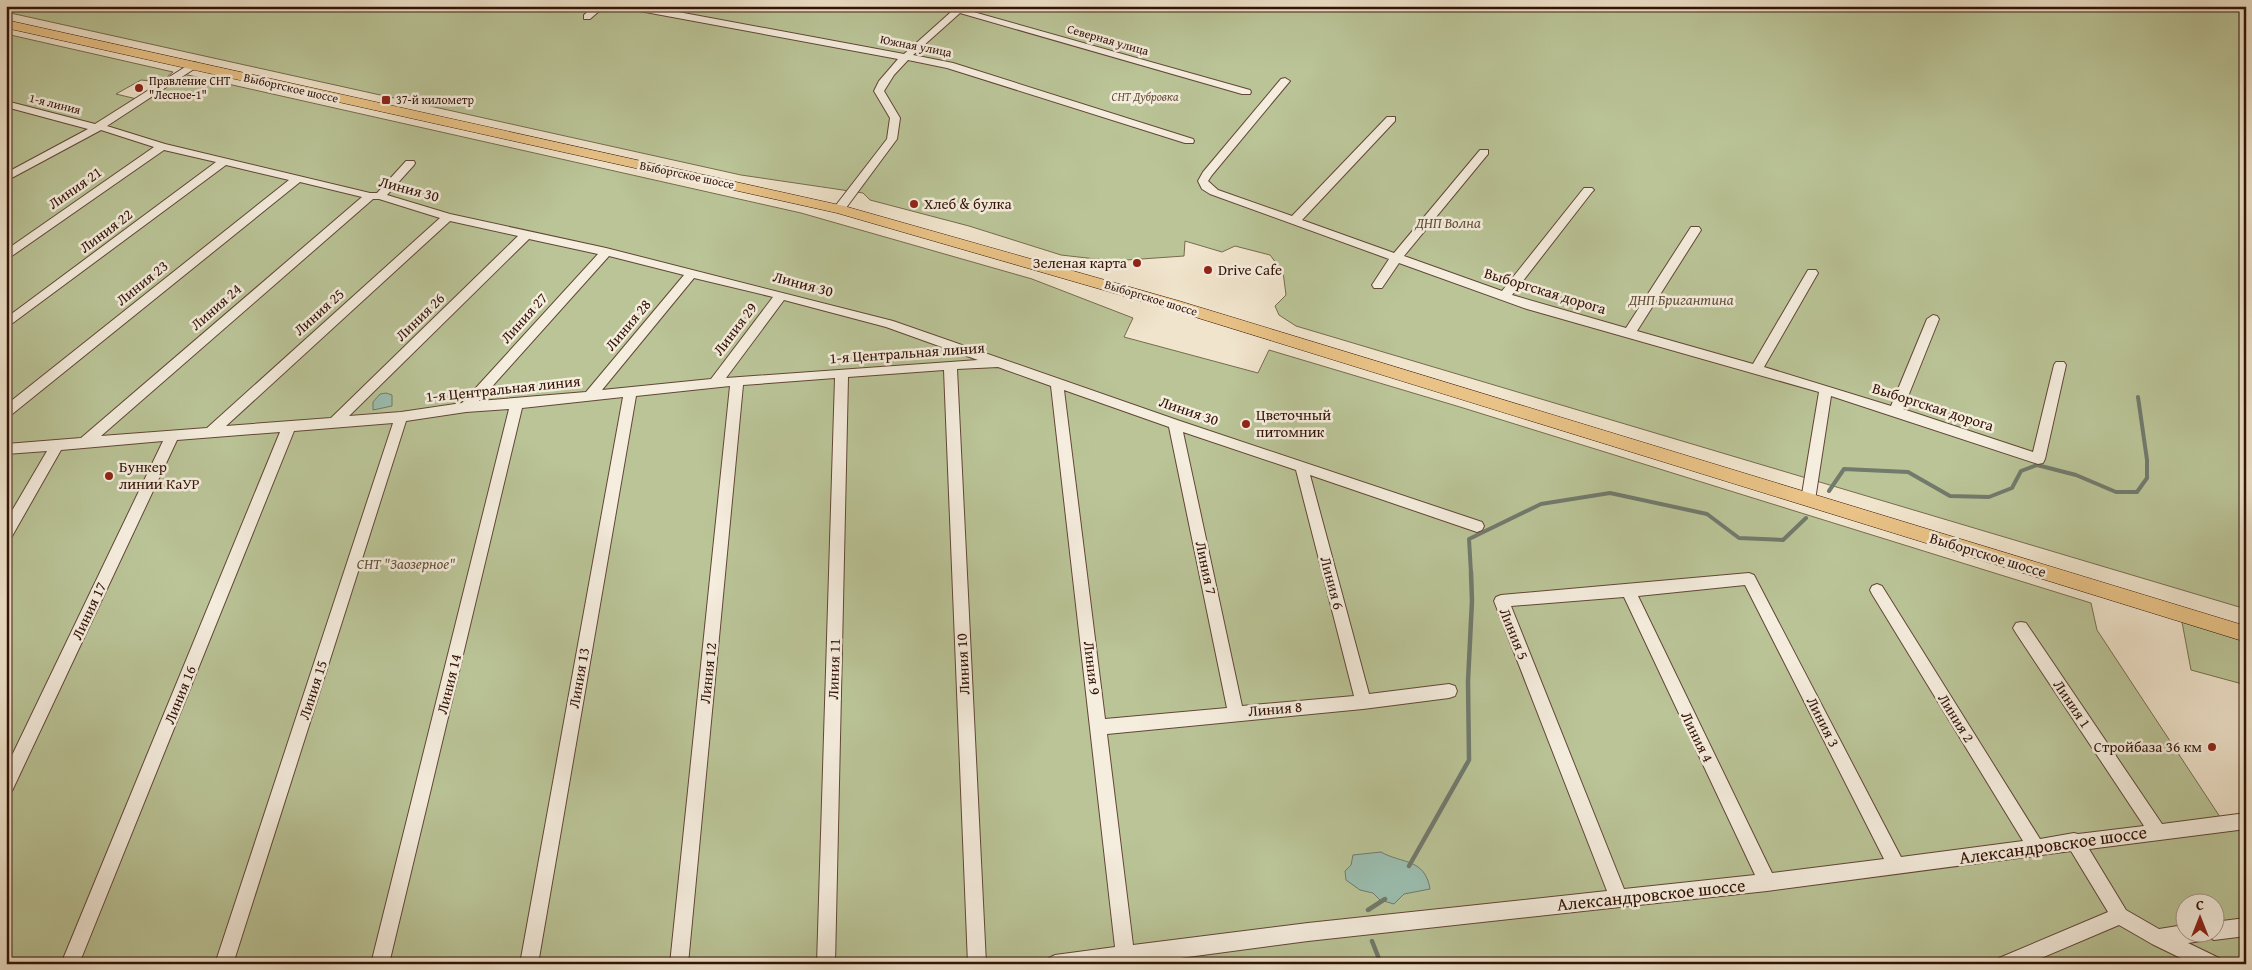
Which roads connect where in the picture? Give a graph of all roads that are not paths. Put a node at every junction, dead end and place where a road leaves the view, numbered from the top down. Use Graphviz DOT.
graph roads {
  1 [pos="600,6"];
  2 [pos="629,6"];
  3 [pos="934,6"];
  4 [pos="958,10"];
  5 [pos="586,17"];
  6 [pos="6,24"];
  7 [pos="907,56"];
  8 [pos="193,65"];
  9 [pos="1286,81"];
  10 [pos="1246,92"];
  11 [pos="6,104"];
  12 [pos="1391,119"];
  13 [pos="101,129"];
  14 [pos="1190,141"];
  15 [pos="162,146"];
  16 [pos="1484,152"];
  17 [pos="224,161"];
  18 [pos="410,163"];
  19 [pos="6,178"];
  20 [pos="297,179"];
  21 [pos="1588,190"];
  22 [pos="375,196"];
  23 [pos="839,209"];
  24 [pos="448,216"];
  25 [pos="1294,221"];
  26 [pos="1695,230"];
  27 [pos="527,234"];
  28 [pos="606,252"];
  29 [pos="6,256"];
  30 [pos="1397,257"];
  31 [pos="1812,273"];
  32 [pos="691,274"];
  33 [pos="1378,284"];
  34 [pos="781,295"];
  35 [pos="1504,297"];
  36 [pos="1933,319"];
  37 [pos="6,324"];
  38 [pos="1630,334"];
  39 [pos="1004,363"];
  40 [pos="950,365"];
  41 [pos="2060,365"];
  42 [pos="1756,369"];
  43 [pos="842,374"];
  44 [pos="737,382"];
  45 [pos="1057,382"];
  46 [pos="716,383"];
  47 [pos="1826,389"];
  48 [pos="630,393"];
  49 [pos="589,397"];
  50 [pos="517,404"];
  51 [pos="466,407"];
  52 [pos="6,412"];
  53 [pos="1895,412"];
  54 [pos="402,417"];
  55 [pos="335,422"];
  56 [pos="1175,424"];
  57 [pos="289,427"];
  58 [pos="211,432"];
  59 [pos="172,436"];
  60 [pos="84,443"];
  61 [pos="57,445"];
  62 [pos="6,449"];
  63 [pos="1301,465"];
  64 [pos="1808,500"];
  65 [pos="1477,526"];
  66 [pos="6,534"];
  67 [pos="1749,579"];
  68 [pos="1877,590"];
  69 [pos="1628,591"];
  70 [pos="2021,628"];
  71 [pos="2246,634"];
  72 [pos="1449,691"];
  73 [pos="1364,702"];
  74 [pos="1236,713"];
  75 [pos="1100,727"];
  76 [pos="6,786"];
  77 [pos="2246,820"];
  78 [pos="2157,831"];
  79 [pos="2074,841"];
  80 [pos="2035,846"];
  81 [pos="1897,866"];
  82 [pos="1766,882"];
  83 [pos="1619,899"];
  84 [pos="2120,916"];
  85 [pos="2246,927"];
  86 [pos="2224,930"];
  87 [pos="2174,936"];
  88 [pos="2158,938"];
  89 [pos="1127,959"];
  90 [pos="70,964"];
  91 [pos="224,964"];
  92 [pos="380,964"];
  93 [pos="529,964"];
  94 [pos="679,964"];
  95 [pos="826,964"];
  96 [pos="977,964"];
  97 [pos="1055,964"];
  98 [pos="2005,964"];
  99 [pos="2213,964"];
  1 -- 5 [label="street"];
  2 -- 7 [label="street, Южная улица"];
  3 -- 4 [label="street, Северная улица"];
  4 -- 7 [label="street"];
  4 -- 10 [label="street, Северная улица"];
  6 -- 8 [label="main road, Выборгское шоссе"];
  7 -- 14 [label="street, Южная улица"];
  7 -- 23 [label="street"];
  8 -- 13 [label="street"];
  8 -- 23 [label="main road, Выборгское шоссе"];
  9 -- 25 [label="street, Выборгская дорога"];
  11 -- 13 [label="street, 1-я линия"];
  12 -- 25 [label="street"];
  13 -- 15 [label="street, Линия 30"];
  13 -- 19 [label="street"];
  15 -- 17 [label="street, Линия 30"];
  15 -- 29 [label="street, Линия 21"];
  16 -- 30 [label="street"];
  17 -- 20 [label="street, Линия 30"];
  17 -- 37 [label="street, Линия 22"];
  18 -- 22 [label="street, Линия 24"];
  20 -- 22 [label="street, Линия 30"];
  20 -- 52 [label="street, Линия 23"];
  21 -- 35 [label="street"];
  22 -- 24 [label="street, Линия 30"];
  22 -- 60 [label="street, Линия 24"];
  23 -- 64 [label="main road, Выборгское шоссе"];
  24 -- 27 [label="street, Линия 30"];
  24 -- 58 [label="street, Линия 25"];
  25 -- 30 [label="street, Выборгская дорога"];
  26 -- 38 [label="street"];
  27 -- 28 [label="street, Линия 30"];
  27 -- 55 [label="street, Линия 26"];
  28 -- 32 [label="street, Линия 30"];
  28 -- 51 [label="street, Линия 27"];
  30 -- 33 [label="street"];
  30 -- 35 [label="street, Выборгская дорога"];
  31 -- 42 [label="street"];
  32 -- 34 [label="street, Линия 30"];
  32 -- 49 [label="street, Линия 28"];
  34 -- 39 [label="street, Линия 30"];
  34 -- 46 [label="street, Линия 29"];
  35 -- 38 [label="street, Выборгская дорога"];
  36 -- 53 [label="street"];
  38 -- 42 [label="street, Выборгская дорога"];
  39 -- 40 [label="street, 1-я Центральная линия"];
  39 -- 45 [label="street, Линия 30"];
  40 -- 43 [label="street, 1-я Центральная линия"];
  40 -- 96 [label="street, Линия 10"];
  41 -- 53 [label="street, Выборгская дорога"];
  42 -- 47 [label="street, Выборгская дорога"];
  43 -- 44 [label="street, 1-я Центральная линия"];
  43 -- 95 [label="street, Линия 11"];
  44 -- 46 [label="street, 1-я Центральная линия"];
  44 -- 94 [label="street, Линия 12"];
  45 -- 56 [label="street, Линия 30"];
  45 -- 75 [label="street, Линия 9"];
  46 -- 48 [label="street, 1-я Центральная линия"];
  47 -- 53 [label="street, Выборгская дорога"];
  47 -- 64 [label="street"];
  48 -- 49 [label="street, 1-я Центральная линия"];
  48 -- 93 [label="street, Линия 13"];
  49 -- 50 [label="street, 1-я Центральная линия"];
  50 -- 51 [label="street, 1-я Центральная линия"];
  50 -- 92 [label="street, Линия 14"];
  51 -- 54 [label="street, 1-я Центральная линия"];
  54 -- 55 [label="street, 1-я Центральная линия"];
  54 -- 91 [label="street, Линия 15"];
  55 -- 57 [label="street, 1-я Центральная линия"];
  56 -- 63 [label="street, Линия 30"];
  56 -- 74 [label="street, Линия 7"];
  57 -- 58 [label="street, 1-я Центральная линия"];
  57 -- 90 [label="street, Линия 16"];
  58 -- 59 [label="street, 1-я Центральная линия"];
  59 -- 60 [label="street, 1-я Центральная линия"];
  59 -- 76 [label="street, Линия 17"];
  60 -- 61 [label="street, 1-я Центральная линия"];
  61 -- 62 [label="street, 1-я Центральная линия"];
  61 -- 66 [label="street"];
  63 -- 65 [label="street, Линия 30"];
  63 -- 73 [label="street, Линия 6"];
  64 -- 71 [label="main road, Выборгское шоссе"];
  67 -- 69 [label="street, Линия 5"];
  67 -- 81 [label="street, Линия 3"];
  68 -- 80 [label="street, Линия 2"];
  69 -- 82 [label="street, Линия 4"];
  69 -- 83 [label="street, Линия 5"];
  70 -- 78 [label="street, Линия 1"];
  72 -- 73 [label="street, Линия 8"];
  73 -- 74 [label="street, Линия 8"];
  74 -- 75 [label="street, Линия 8"];
  75 -- 89 [label="street, Линия 9"];
  77 -- 78 [label="street, Александровское шоссе"];
  78 -- 79 [label="street, Александровское шоссе"];
  79 -- 80 [label="street, Александровское шоссе"];
  79 -- 84 [label="street"];
  80 -- 81 [label="street, Александровское шоссе"];
  81 -- 82 [label="street, Александровское шоссе"];
  82 -- 83 [label="street, Александровское шоссе"];
  83 -- 89 [label="street, Александровское шоссе"];
  84 -- 88 [label="street"];
  84 -- 98 [label="street"];
  85 -- 86 [label="street"];
  87 -- 88 [label="street"];
  88 -- 99 [label="street"];
  89 -- 97 [label="street, Александровское шоссе"];
}
